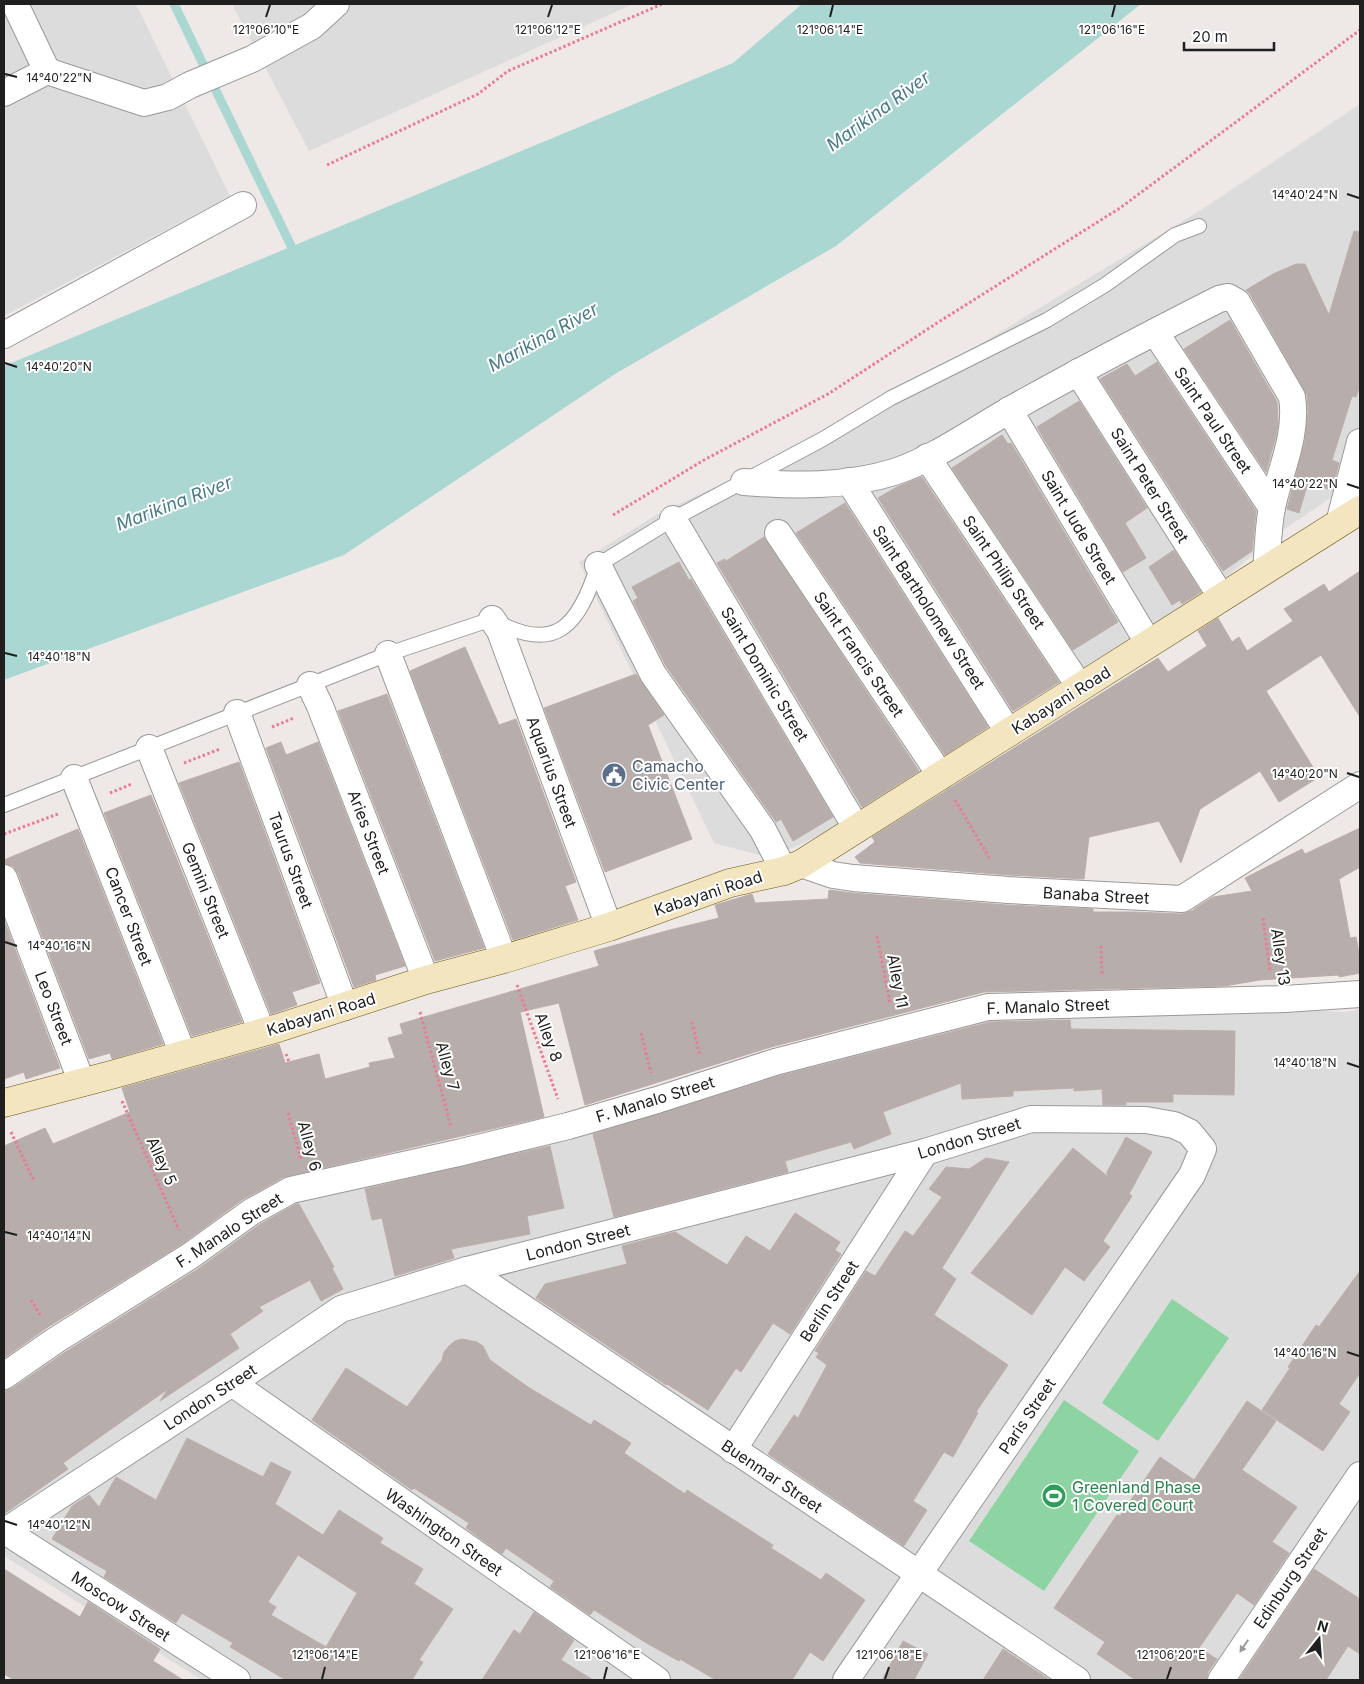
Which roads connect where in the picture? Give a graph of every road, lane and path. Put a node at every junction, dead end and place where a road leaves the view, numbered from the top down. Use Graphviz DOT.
graph roads {
  1 [pos="15,4"];
  2 [pos="336,4"];
  3 [pos="662,4"];
  4 [pos="1360,30"];
  5 [pos="46,70"];
  6 [pos="4,94"];
  7 [pos="327,164"];
  8 [pos="243,205"];
  9 [pos="1199,226"];
  10 [pos="1155,332"];
  11 [pos="4,335"];
  12 [pos="1078,372"];
  13 [pos="1009,410"];
  14 [pos="1360,442"];
  15 [pos="927,458"];
  16 [pos="744,482"];
  17 [pos="849,482"];
  18 [pos="1272,508"];
  19 [pos="613,515"];
  20 [pos="1350,517"];
  21 [pos="673,519"];
  22 [pos="778,533"];
  23 [pos="598,565"];
  24 [pos="1266,570"];
  25 [pos="1222,598"];
  26 [pos="492,619"];
  27 [pos="1149,644"];
  28 [pos="388,654"];
  29 [pos="310,685"];
  30 [pos="1080,687"];
  31 [pos="237,713"];
  32 [pos="1009,733"];
  33 [pos="149,748"];
  34 [pos="941,776"];
  35 [pos="74,778"];
  36 [pos="1360,785"];
  37 [pos="4,805"];
  38 [pos="857,828"];
  39 [pos="793,867"];
  40 [pos="4,878"];
  41 [pos="1008,890"];
  42 [pos="1263,918"];
  43 [pos="609,926"];
  44 [pos="877,936"];
  45 [pos="506,958"];
  46 [pos="420,983"];
  47 [pos="1360,994"];
  48 [pos="1274,999"];
  49 [pos="345,1007"];
  50 [pos="692,1022"];
  51 [pos="895,1031"];
  52 [pos="262,1032"];
  53 [pos="641,1033"];
  54 [pos="183,1054"];
  55 [pos="111,1076"];
  56 [pos="82,1083"];
  57 [pos="707,1084"];
  58 [pos="657,1100"];
  59 [pos="288,1113"];
  60 [pos="6,1114"];
  61 [pos="568,1126"];
  62 [pos="1203,1149"];
  63 [pos="925,1152"];
  64 [pos="458,1153"];
  65 [pos="34,1181"];
  66 [pos="308,1186"];
  67 [pos="190,1256"];
  68 [pos="467,1270"];
  69 [pos="4,1376"];
  70 [pos="232,1383"];
  71 [pos="733,1450"];
  72 [pos="1360,1475"];
  73 [pos="4,1532"];
  74 [pos="918,1574"];
  75 [pos="238,1680"];
  76 [pos="657,1680"];
  77 [pos="846,1680"];
  78 [pos="1077,1680"];
  79 [pos="1221,1680"];
  1 -- 5 [label="street"];
  2 -- 5 [label="street"];
  3 -- 7 [label="path"];
  4 -- 19 [label="path"];
  5 -- 6 [label="street"];
  8 -- 11 [label="street"];
  9 -- 16 [label="lane"];
  10 -- 12 [label="street"];
  10 -- 18 [label="street, Saint Paul Street"];
  10 -- 18 [label="street"];
  12 -- 13 [label="street"];
  12 -- 25 [label="street, Saint Peter Street"];
  13 -- 15 [label="street"];
  13 -- 27 [label="street, Saint Jude Street"];
  14 -- 20 [label="street"];
  15 -- 17 [label="street"];
  15 -- 30 [label="street, Saint Philip Street"];
  16 -- 17 [label="street"];
  16 -- 21 [label="lane"];
  17 -- 32 [label="street, Saint Bartholomew Street"];
  18 -- 24 [label="street"];
  20 -- 24 [label="street, Kabayani Road"];
  21 -- 23 [label="lane"];
  21 -- 38 [label="street, Saint Dominic Street"];
  22 -- 34 [label="street, Saint Francis Street"];
  23 -- 26 [label="lane"];
  23 -- 39 [label="street"];
  24 -- 25 [label="street, Kabayani Road"];
  25 -- 27 [label="street, Kabayani Road"];
  26 -- 28 [label="lane"];
  26 -- 43 [label="street, Aquarius Street"];
  27 -- 30 [label="street, Kabayani Road"];
  28 -- 29 [label="lane"];
  28 -- 45 [label="street"];
  29 -- 31 [label="lane"];
  29 -- 46 [label="street, Aries Street"];
  30 -- 32 [label="street, Kabayani Road"];
  31 -- 33 [label="lane"];
  31 -- 49 [label="street, Taurus Street"];
  32 -- 34 [label="street, Kabayani Road"];
  33 -- 35 [label="lane"];
  33 -- 52 [label="street, Gemini Street"];
  34 -- 38 [label="street, Kabayani Road"];
  34 -- 41 [label="path"];
  35 -- 37 [label="lane"];
  35 -- 54 [label="street, Cancer Street"];
  36 -- 41 [label="street, Banaba Street"];
  38 -- 39 [label="street, Kabayani Road"];
  39 -- 41 [label="street, Banaba Street"];
  39 -- 43 [label="street, Kabayani Road"];
  40 -- 56 [label="street, Leo Street"];
  42 -- 48 [label="path, Alley 13"];
  43 -- 45 [label="street, Kabayani Road"];
  44 -- 51 [label="path, Alley 11"];
  45 -- 46 [label="street, Kabayani Road"];
  45 -- 61 [label="path, Alley 8"];
  46 -- 49 [label="street, Kabayani Road"];
  46 -- 64 [label="path, Alley 7"];
  47 -- 48 [label="street, F. Manalo Street"];
  48 -- 51 [label="street, F. Manalo Street"];
  49 -- 52 [label="street, Kabayani Road"];
  50 -- 57 [label="path"];
  51 -- 57 [label="street, F. Manalo Street"];
  52 -- 54 [label="street, Kabayani Road"];
  53 -- 58 [label="path"];
  54 -- 55 [label="street, Kabayani Road"];
  55 -- 56 [label="street, Kabayani Road"];
  55 -- 67 [label="path, Alley 5"];
  56 -- 60 [label="street, Kabayani Road"];
  57 -- 58 [label="street, F. Manalo Street"];
  58 -- 61 [label="street, F. Manalo Street"];
  59 -- 66 [label="path, Alley 6"];
  60 -- 65 [label="path"];
  61 -- 64 [label="street, F. Manalo Street"];
  62 -- 63 [label="street, London Street"];
  62 -- 74 [label="street, Paris Street"];
  63 -- 68 [label="street, London Street"];
  63 -- 71 [label="street, Berlin Street"];
  64 -- 66 [label="street, F. Manalo Street"];
  66 -- 67 [label="street, F. Manalo Street"];
  67 -- 69 [label="street, F. Manalo Street"];
  68 -- 70 [label="street, London Street"];
  68 -- 71 [label="street, Buenmar Street"];
  70 -- 73 [label="street, London Street"];
  70 -- 76 [label="street, Washington Street"];
  71 -- 74 [label="street, Buenmar Street"];
  72 -- 79 [label="street, Edinburg Street, one-way"];
  73 -- 75 [label="street, Moscow Street"];
  74 -- 77 [label="street, Paris Street"];
  74 -- 78 [label="street, Buenmar Street"];
}
